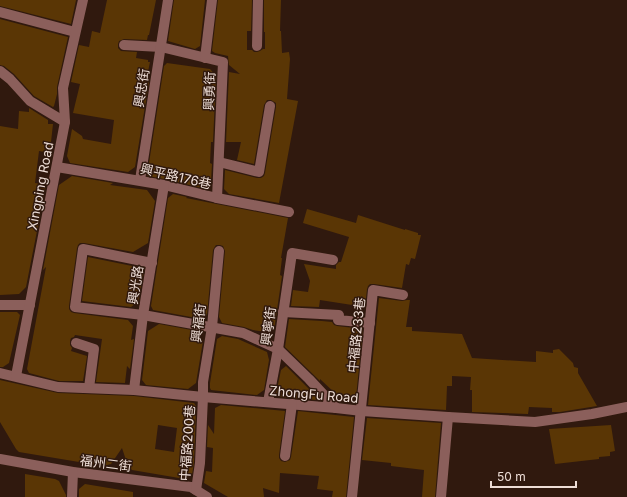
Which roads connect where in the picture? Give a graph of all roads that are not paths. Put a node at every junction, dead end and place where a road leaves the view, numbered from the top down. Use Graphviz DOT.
graph roads {
  1 [pos="83,0"];
  2 [pos="168,0"];
  3 [pos="212,0"];
  4 [pos="258,0"];
  5 [pos="0,12"];
  6 [pos="75,32"];
  7 [pos="124,45"];
  8 [pos="258,46"];
  9 [pos="161,47"];
  10 [pos="205,58"];
  11 [pos="0,71"];
  12 [pos="270,106"];
  13 [pos="65,122"];
  14 [pos="219,162"];
  15 [pos="57,167"];
  16 [pos="140,180"];
  17 [pos="164,185"];
  18 [pos="217,198"];
  19 [pos="289,212"];
  20 [pos="219,251"];
  21 [pos="332,260"];
  22 [pos="152,263"];
  23 [pos="403,295"];
  24 [pos="0,305"];
  25 [pos="30,305"];
  26 [pos="283,312"];
  27 [pos="143,315"];
  28 [pos="370,323"];
  29 [pos="212,327"];
  30 [pos="76,343"];
  31 [pos="278,349"];
  32 [pos="0,373"];
  33 [pos="16,376"];
  34 [pos="89,388"];
  35 [pos="134,390"];
  36 [pos="203,398"];
  37 [pos="268,402"];
  38 [pos="292,404"];
  39 [pos="627,407"];
  40 [pos="336,408"];
  41 [pos="362,412"];
  42 [pos="448,417"];
  43 [pos="285,456"];
  44 [pos="0,459"];
  45 [pos="73,472"];
  46 [pos="196,490"];
  47 [pos="72,497"];
  48 [pos="207,497"];
  49 [pos="352,497"];
  50 [pos="441,497"];
  1 -- 6 [label="street, Xingping Road"];
  2 -- 9 [label="street, 興忠街"];
  3 -- 10 [label="street, 興勇街"];
  4 -- 8 [label="street"];
  5 -- 6 [label="street"];
  6 -- 13 [label="street, Xingping Road"];
  7 -- 9 [label="street"];
  9 -- 10 [label="street"];
  9 -- 16 [label="street, 興忠街"];
  10 -- 14 [label="street, 興勇街"];
  11 -- 13 [label="street"];
  12 -- 14 [label="street"];
  13 -- 15 [label="street, Xingping Road"];
  14 -- 18 [label="street, 興勇街"];
  15 -- 16 [label="street, 興平路176巷"];
  15 -- 25 [label="street, Xingping Road"];
  16 -- 17 [label="street, 興平路176巷"];
  17 -- 18 [label="street, 興平路176巷"];
  17 -- 22 [label="street, 興光路"];
  18 -- 19 [label="street, 興平路176巷"];
  20 -- 29 [label="street, 興福街"];
  21 -- 26 [label="street, 興寧街"];
  22 -- 27 [label="street, 興光路"];
  22 -- 27 [label="street"];
  23 -- 28 [label="street, 中福路233巷"];
  24 -- 25 [label="street"];
  25 -- 33 [label="street, Xingping Road"];
  26 -- 28 [label="street"];
  26 -- 31 [label="street, 興寧街"];
  27 -- 29 [label="street"];
  27 -- 35 [label="street, 興光路"];
  28 -- 41 [label="street, 中福路233巷"];
  29 -- 31 [label="street"];
  29 -- 36 [label="street, 興福街"];
  30 -- 34 [label="street"];
  31 -- 37 [label="street, 興寧街"];
  31 -- 40 [label="street"];
  32 -- 33 [label="street, ZhongFu Road"];
  33 -- 34 [label="street, ZhongFu Road"];
  34 -- 35 [label="street, ZhongFu Road"];
  35 -- 36 [label="street, ZhongFu Road"];
  36 -- 37 [label="street, ZhongFu Road"];
  36 -- 46 [label="street, 中福路200巷"];
  37 -- 38 [label="street, ZhongFu Road"];
  38 -- 40 [label="street, ZhongFu Road"];
  38 -- 43 [label="street"];
  39 -- 42 [label="street, ZhongFu Road"];
  40 -- 41 [label="street, ZhongFu Road"];
  41 -- 42 [label="street, ZhongFu Road"];
  41 -- 49 [label="street, 中福路233巷"];
  42 -- 50 [label="street"];
  44 -- 45 [label="street, 福州二街"];
  45 -- 46 [label="street, 福州二街"];
  45 -- 47 [label="street"];
  46 -- 48 [label="street, 福州二街"];
}
